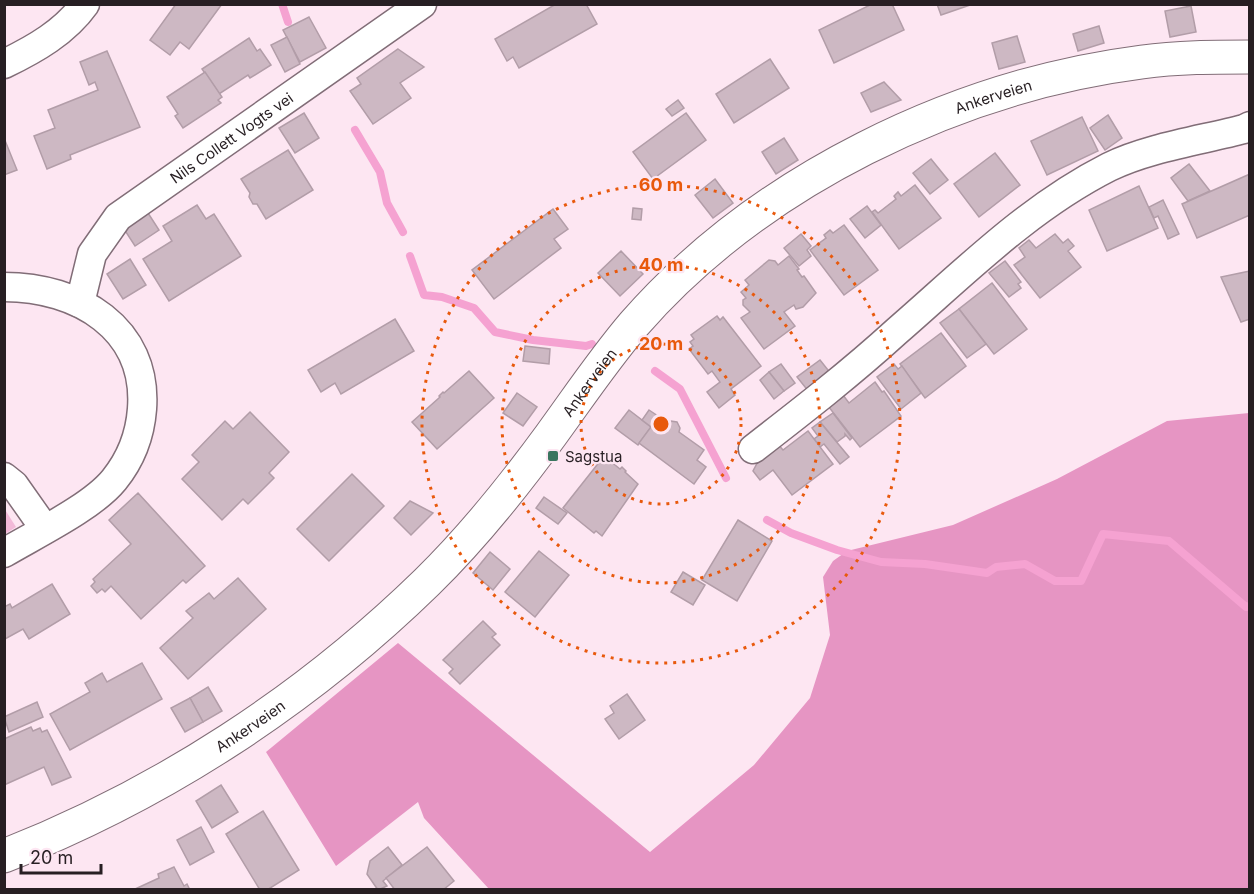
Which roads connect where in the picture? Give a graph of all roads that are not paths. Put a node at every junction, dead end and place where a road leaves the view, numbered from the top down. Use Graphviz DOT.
graph roads {
  1 [pos="85,4"];
  2 [pos="422,4"];
  3 [pos="1250,57"];
  4 [pos="4,63"];
  5 [pos="1250,126"];
  6 [pos="4,286"];
  7 [pos="80,303"];
  8 [pos="753,449"];
  9 [pos="4,477"];
  10 [pos="45,529"];
  11 [pos="4,553"];
  12 [pos="4,856"];
  1 -- 4 [label="street"];
  2 -- 7 [label="street, Nils Collett Vogts vei"];
  3 -- 12 [label="main road, Ankerveien"];
  5 -- 8 [label="street"];
  6 -- 7 [label="street"];
  7 -- 10 [label="street"];
  9 -- 10 [label="street"];
  10 -- 11 [label="street"];
}
